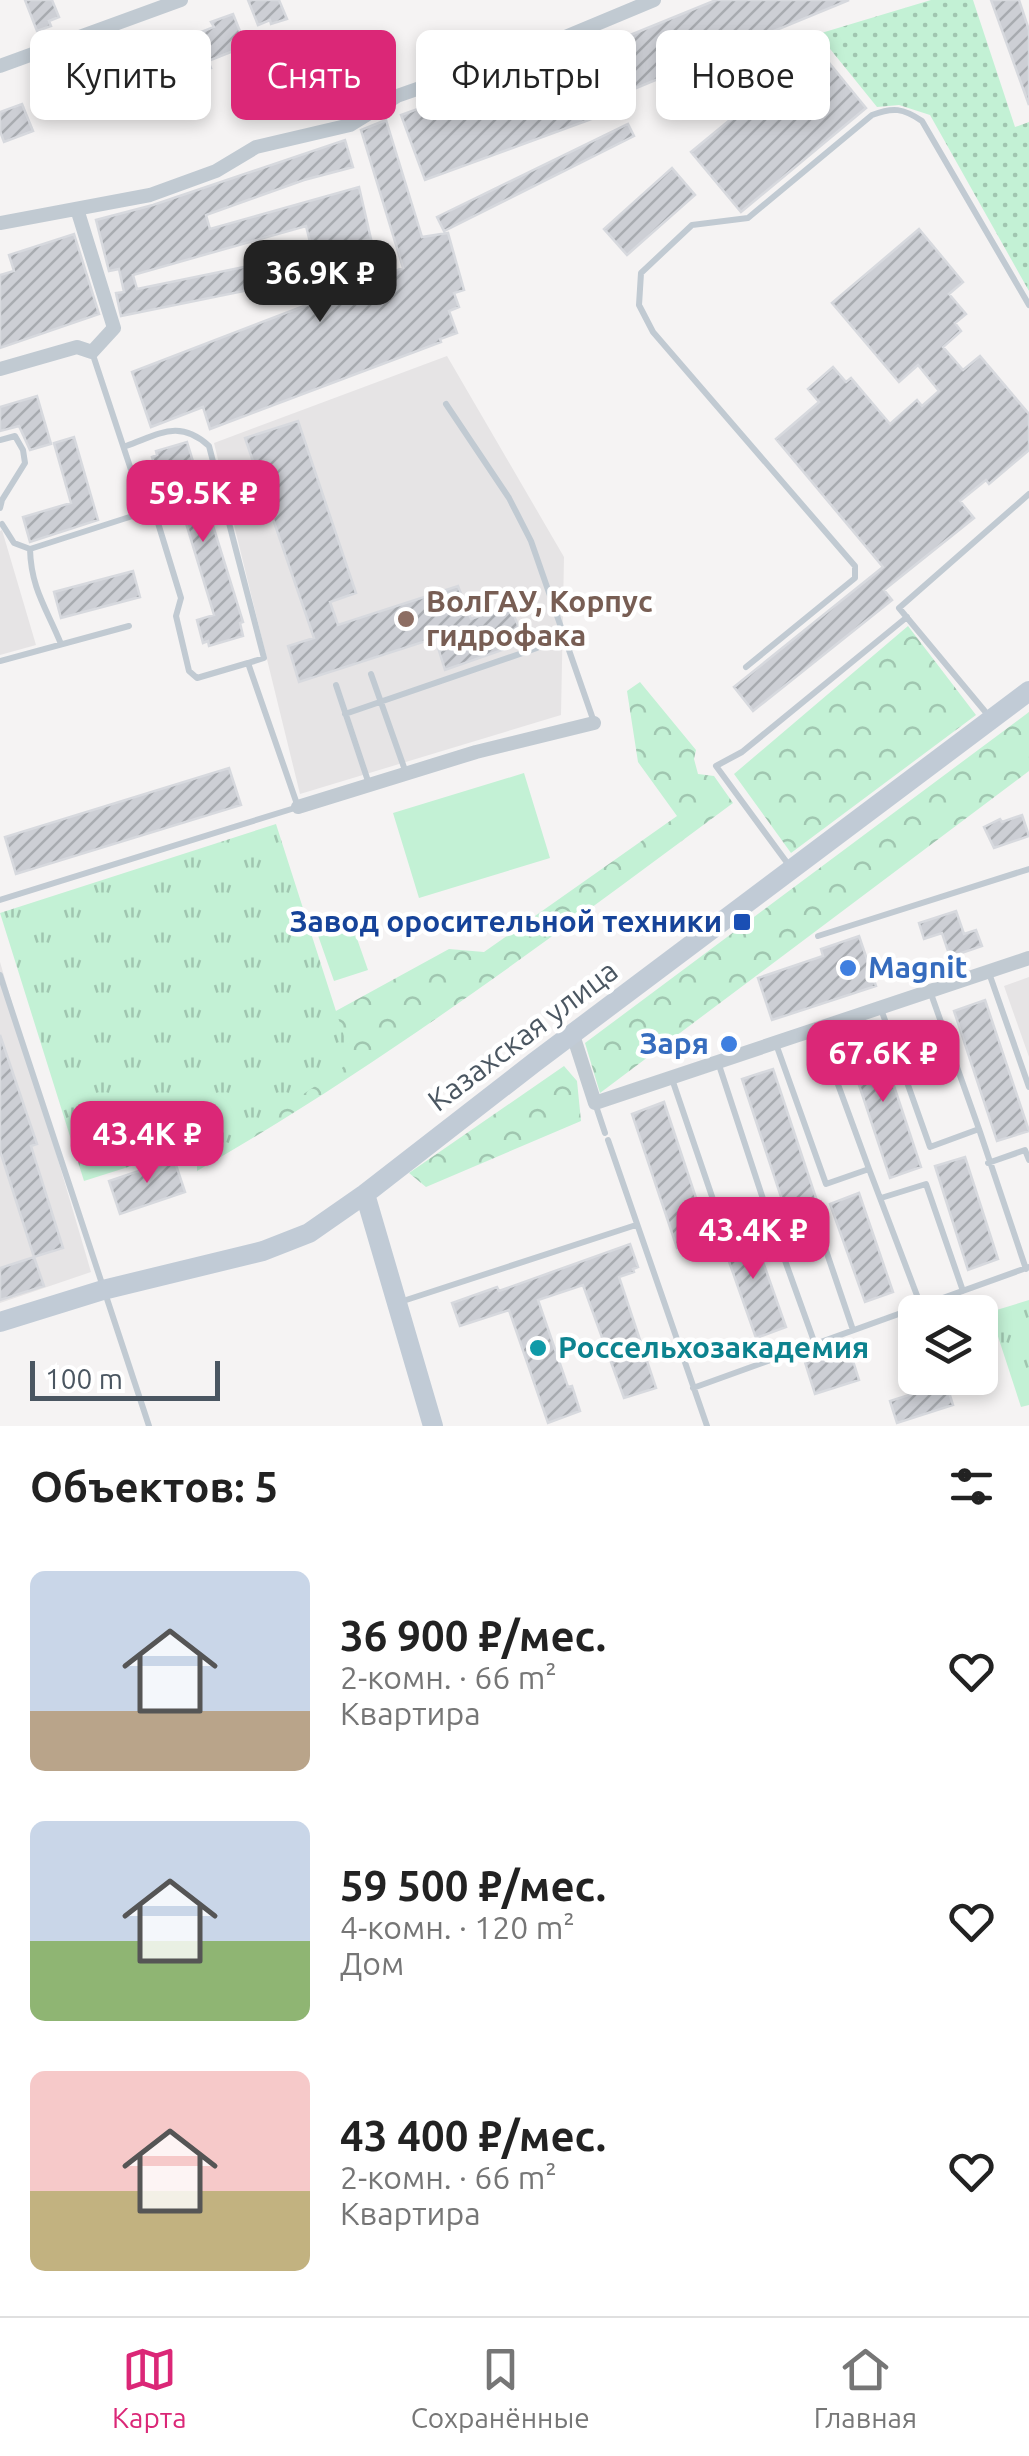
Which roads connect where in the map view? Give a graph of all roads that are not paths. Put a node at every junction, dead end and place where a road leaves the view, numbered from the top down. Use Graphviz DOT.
graph roads {
  1 [pos="180,0"];
  2 [pos="654,0"];
  3 [pos="0,66"];
  4 [pos="396,97"];
  5 [pos="357,120"];
  6 [pos="77,209"];
  7 [pos="0,224"];
  8 [pos="1029,305"];
  9 [pos="92,352"];
  10 [pos="0,369"];
  11 [pos="446,404"];
  12 [pos="0,440"];
  13 [pos="126,446"];
  14 [pos="1029,494"];
  15 [pos="0,509"];
  16 [pos="145,512"];
  17 [pos="1,525"];
  18 [pos="30,549"];
  19 [pos="907,617"];
  20 [pos="128,626"];
  21 [pos="61,644"];
  22 [pos="537,648"];
  23 [pos="0,661"];
  24 [pos="248,663"];
  25 [pos="746,667"];
  26 [pos="371,674"];
  27 [pos="336,684"];
  28 [pos="1029,691"];
  29 [pos="380,702"];
  30 [pos="345,714"];
  31 [pos="992,720"];
  32 [pos="594,723"];
  33 [pos="406,774"];
  34 [pos="370,785"];
  35 [pos="298,808"];
  36 [pos="792,869"];
  37 [pos="1029,869"];
  38 [pos="0,900"];
  39 [pos="818,936"];
  40 [pos="1029,958"];
  41 [pos="988,972"];
  42 [pos="0,976"];
  43 [pos="930,991"];
  44 [pos="881,1007"];
  45 [pos="818,1028"];
  46 [pos="573,1035"];
  47 [pos="776,1042"];
  48 [pos="718,1062"];
  49 [pos="672,1077"];
  50 [pos="1029,1087"];
  51 [pos="595,1103"];
  52 [pos="979,1129"];
  53 [pos="1029,1160"];
  54 [pos="988,1163"];
  55 [pos="869,1169"];
  56 [pos="364,1194"];
  57 [pos="881,1198"];
  58 [pos="765,1204"];
  59 [pos="636,1225"];
  60 [pos="776,1233"];
  61 [pos="1028,1268"];
  62 [pos="103,1290"];
  63 [pos="963,1291"];
  64 [pos="916,1295"];
  65 [pos="952,1295"];
  66 [pos="398,1303"];
  67 [pos="898,1314"];
  68 [pos="0,1322"];
  69 [pos="854,1330"];
  70 [pos="815,1344"];
  71 [pos="693,1388"];
  72 [pos="429,1425"];
  73 [pos="149,1426"];
  74 [pos="707,1426"];
  1 -- 3 [label="street"];
  2 -- 4 [label="street"];
  5 -- 6 [label="street"];
  6 -- 7 [label="street"];
  6 -- 9 [label="street"];
  8 -- 25 [label="lane"];
  9 -- 10 [label="street"];
  9 -- 13 [label="lane"];
  11 -- 32 [label="lane"];
  12 -- 15 [label="lane"];
  13 -- 16 [label="lane"];
  13 -- 24 [label="lane"];
  14 -- 19 [label="lane"];
  15 -- 17 [label="lane"];
  16 -- 18 [label="lane"];
  16 -- 24 [label="lane"];
  17 -- 18 [label="lane"];
  18 -- 21 [label="lane"];
  19 -- 31 [label="lane"];
  19 -- 36 [label="lane"];
  20 -- 21 [label="lane"];
  21 -- 23 [label="lane"];
  22 -- 29 [label="lane"];
  24 -- 35 [label="lane"];
  26 -- 29 [label="lane"];
  27 -- 30 [label="lane"];
  28 -- 31 [label="main road, Казахская улица"];
  29 -- 30 [label="lane"];
  29 -- 33 [label="lane"];
  30 -- 34 [label="lane"];
  31 -- 36 [label="main road, Казахская улица"];
  32 -- 33 [label="street"];
  33 -- 34 [label="street"];
  34 -- 35 [label="street"];
  35 -- 38 [label="lane"];
  36 -- 46 [label="main road, Казахская улица"];
  37 -- 39 [label="lane"];
  40 -- 41 [label="street"];
  41 -- 43 [label="street"];
  41 -- 50 [label="lane"];
  42 -- 62 [label="lane"];
  43 -- 44 [label="street"];
  43 -- 52 [label="lane"];
  44 -- 45 [label="street"];
  44 -- 52 [label="lane"];
  45 -- 47 [label="street"];
  45 -- 55 [label="lane"];
  46 -- 51 [label="street"];
  46 -- 56 [label="main road, Казахская улица"];
  47 -- 48 [label="street"];
  47 -- 55 [label="lane"];
  48 -- 49 [label="street"];
  48 -- 58 [label="lane"];
  49 -- 51 [label="street"];
  49 -- 58 [label="lane"];
  51 -- 59 [label="lane"];
  52 -- 54 [label="lane"];
  53 -- 54 [label="lane"];
  54 -- 61 [label="lane"];
  55 -- 57 [label="lane"];
  56 -- 62 [label="main road, Казахская улица"];
  56 -- 66 [label="main road"];
  57 -- 63 [label="lane"];
  57 -- 64 [label="lane"];
  58 -- 60 [label="lane"];
  59 -- 66 [label="lane"];
  59 -- 71 [label="lane"];
  60 -- 69 [label="lane"];
  60 -- 70 [label="lane"];
  61 -- 63 [label="lane"];
  62 -- 68 [label="main road, Казахская улица"];
  62 -- 73 [label="lane"];
  63 -- 65 [label="lane"];
  66 -- 72 [label="main road"];
  67 -- 69 [label="lane"];
  69 -- 70 [label="lane"];
  70 -- 71 [label="lane"];
  71 -- 74 [label="lane"];
}
